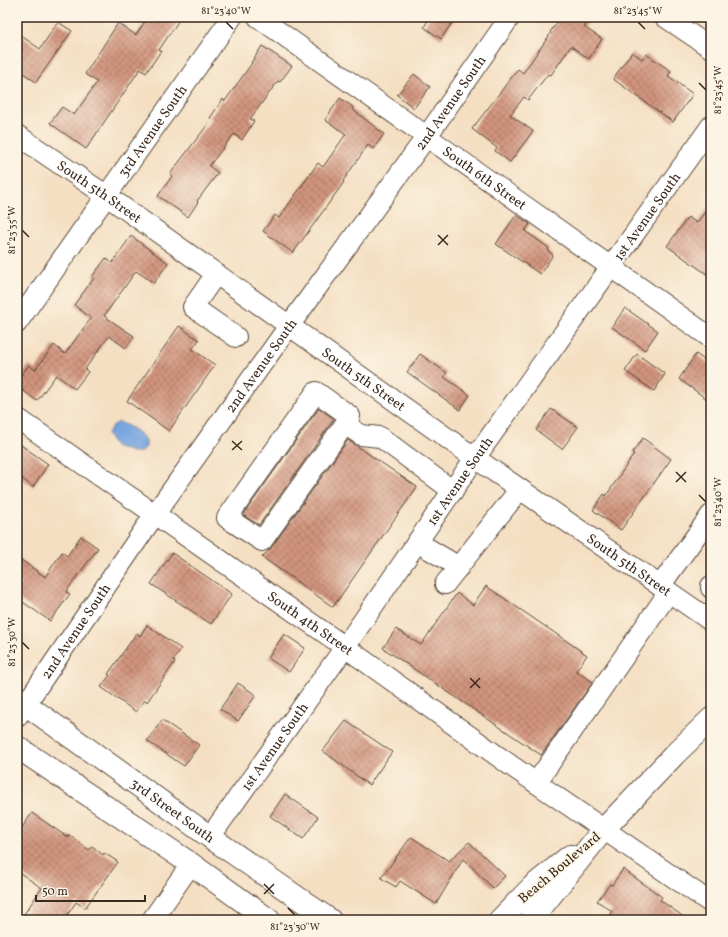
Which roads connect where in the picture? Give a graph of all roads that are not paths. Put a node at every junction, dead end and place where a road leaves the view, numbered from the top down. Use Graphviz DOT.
graph roads {
  1 [pos="232,17"];
  2 [pos="258,17"];
  3 [pos="510,17"];
  4 [pos="665,17"];
  5 [pos="711,48"];
  6 [pos="711,126"];
  7 [pos="17,135"];
  8 [pos="427,136"];
  9 [pos="106,196"];
  10 [pos="611,267"];
  11 [pos="216,274"];
  12 [pos="17,323"];
  13 [pos="289,326"];
  14 [pos="236,337"];
  15 [pos="711,338"];
  16 [pos="17,418"];
  17 [pos="344,424"];
  18 [pos="475,458"];
  19 [pos="520,489"];
  20 [pos="453,491"];
  21 [pos="155,514"];
  22 [pos="711,515"];
  23 [pos="704,539"];
  24 [pos="417,542"];
  25 [pos="459,567"];
  26 [pos="445,584"];
  27 [pos="665,589"];
  28 [pos="711,621"];
  29 [pos="345,647"];
  30 [pos="20,707"];
  31 [pos="711,719"];
  32 [pos="17,747"];
  33 [pos="536,783"];
  34 [pos="604,829"];
  35 [pos="210,837"];
  36 [pos="191,864"];
  37 [pos="711,903"];
  38 [pos="152,920"];
  39 [pos="269,920"];
  40 [pos="330,920"];
  41 [pos="500,920"];
  42 [pos="531,920"];
  1 -- 9 [label="street, 3rd Avenue South"];
  2 -- 8 [label="street, South 6th Street"];
  3 -- 8 [label="street, 2nd Avenue South"];
  4 -- 5 [label="street"];
  6 -- 10 [label="street, 1st Avenue South"];
  7 -- 9 [label="street, South 5th Street"];
  8 -- 10 [label="street, South 6th Street"];
  8 -- 13 [label="street, 2nd Avenue South"];
  9 -- 11 [label="street, South 5th Street"];
  9 -- 12 [label="street, 3rd Avenue South"];
  10 -- 15 [label="street, South 6th Street"];
  10 -- 18 [label="street, 1st Avenue South"];
  11 -- 13 [label="street, South 5th Street"];
  11 -- 14 [label="street"];
  13 -- 18 [label="street, South 5th Street"];
  13 -- 21 [label="street, 2nd Avenue South"];
  16 -- 21 [label="street, South 4th Street"];
  17 -- 17 [label="street"];
  17 -- 20 [label="street"];
  18 -- 19 [label="street, South 5th Street"];
  18 -- 20 [label="street, 1st Avenue South"];
  19 -- 25 [label="street"];
  19 -- 27 [label="street, South 5th Street"];
  20 -- 24 [label="street, 1st Avenue South"];
  21 -- 29 [label="street, South 4th Street"];
  21 -- 30 [label="street, 2nd Avenue South"];
  22 -- 23 [label="street"];
  23 -- 27 [label="street"];
  24 -- 25 [label="street"];
  24 -- 29 [label="street, 1st Avenue South"];
  25 -- 26 [label="street"];
  27 -- 28 [label="street, South 5th Street"];
  27 -- 33 [label="street"];
  29 -- 33 [label="street, South 4th Street"];
  29 -- 35 [label="street, 1st Avenue South"];
  30 -- 35 [label="main road, 3rd Street South"];
  31 -- 34 [label="main road"];
  32 -- 36 [label="main road"];
  33 -- 34 [label="street, South 4th Street"];
  34 -- 37 [label="street, South 4th Street"];
  34 -- 41 [label="main road, Beach Boulevard"];
  34 -- 42 [label="main road, Beach Boulevard"];
  35 -- 40 [label="main road, 3rd Street South"];
  36 -- 38 [label="street"];
  36 -- 39 [label="main road"];
}
